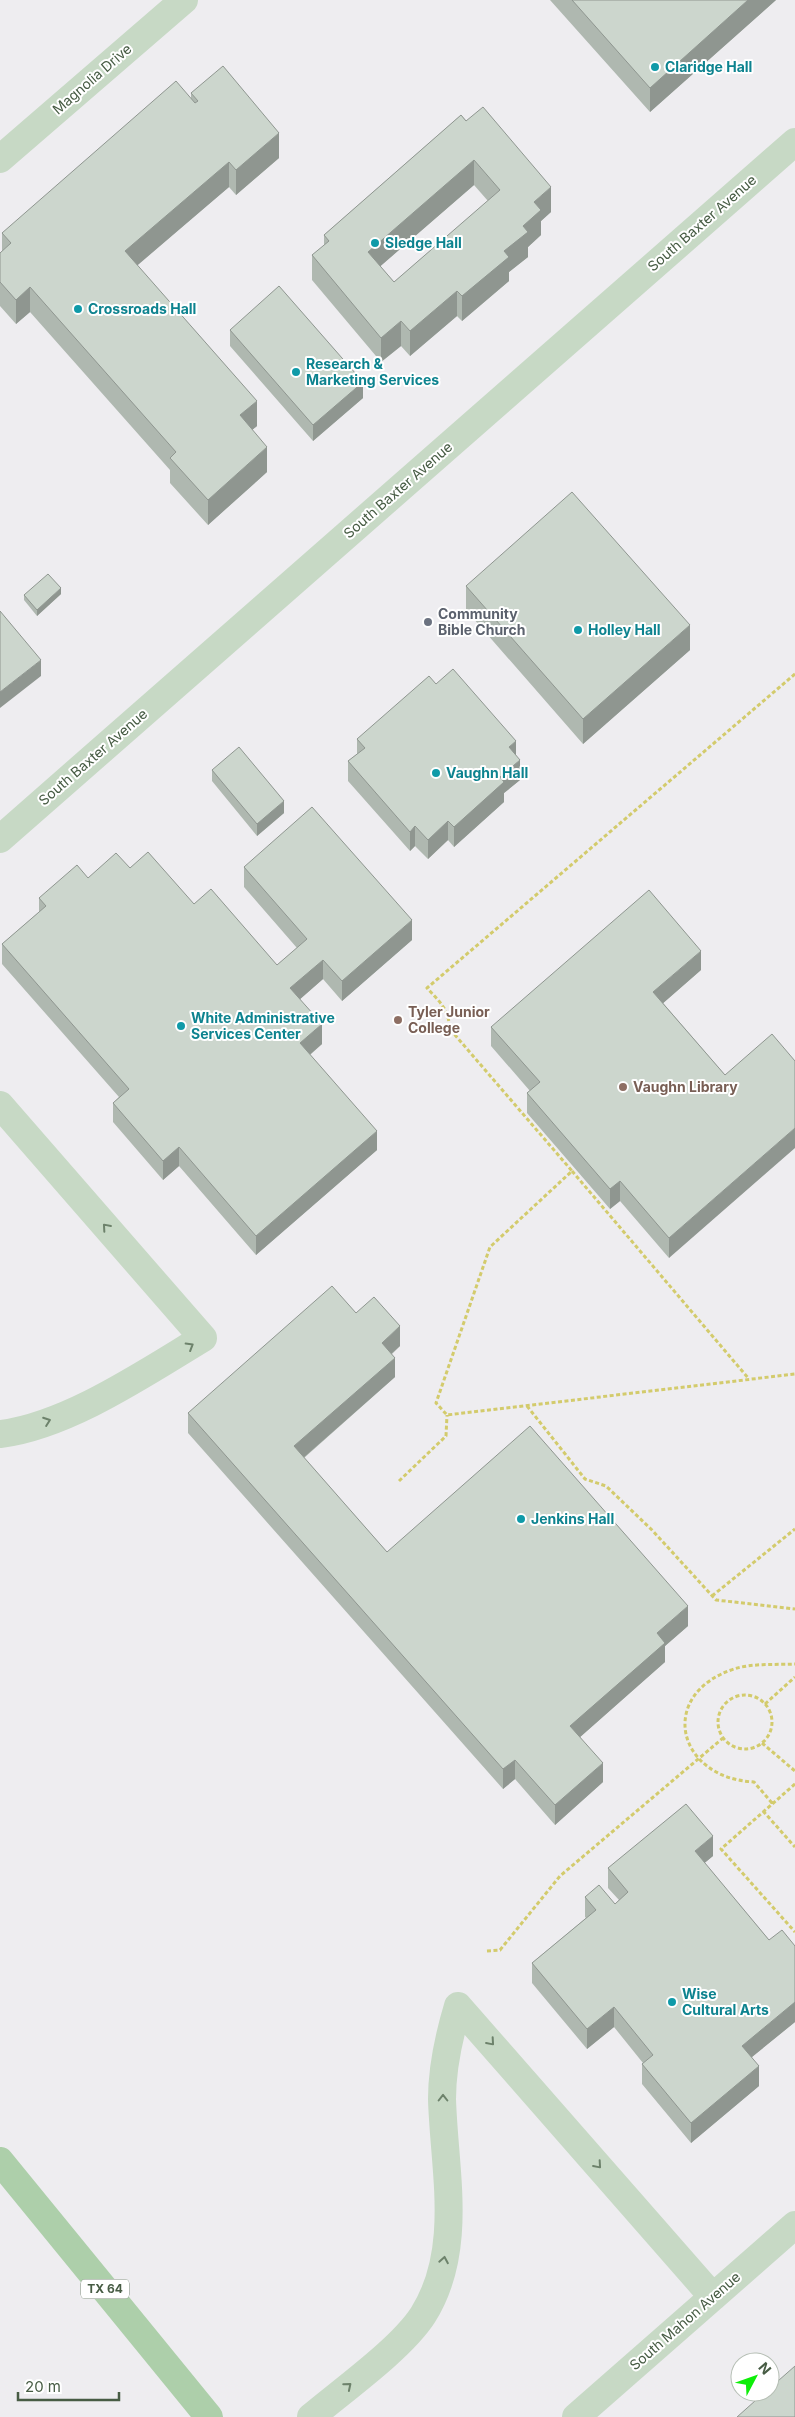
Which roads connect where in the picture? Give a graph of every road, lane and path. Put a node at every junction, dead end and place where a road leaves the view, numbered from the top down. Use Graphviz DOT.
graph roads {
  1 [pos="184,0"];
  2 [pos="795,142"];
  3 [pos="0,159"];
  4 [pos="795,674"];
  5 [pos="0,839"];
  6 [pos="0,1105"];
  7 [pos="572,1170"];
  8 [pos="795,1374"];
  9 [pos="749,1379"];
  10 [pos="526,1406"];
  11 [pos="447,1415"];
  12 [pos="0,1434"];
  13 [pos="399,1481"];
  14 [pos="795,1528"];
  15 [pos="712,1596"];
  16 [pos="795,1609"];
  17 [pos="795,1664"];
  18 [pos="795,1677"];
  19 [pos="765,1704"];
  20 [pos="723,1738"];
  21 [pos="762,1743"];
  22 [pos="698,1759"];
  23 [pos="795,1771"];
  24 [pos="795,1784"];
  25 [pos="772,1804"];
  26 [pos="763,1811"];
  27 [pos="795,1847"];
  28 [pos="795,1932"];
  29 [pos="487,1950"];
  30 [pos="0,2162"];
  31 [pos="795,2226"];
  32 [pos="713,2297"];
  33 [pos="209,2417"];
  34 [pos="311,2417"];
  35 [pos="576,2417"];
  1 -- 3 [label="street, Magnolia Drive"];
  2 -- 5 [label="street, South Baxter Avenue"];
  4 -- 7 [label="path"];
  12 -- 6 [label="street, one-way"];
  7 -- 9 [label="path"];
  7 -- 11 [label="path"];
  8 -- 9 [label="path"];
  9 -- 10 [label="path"];
  10 -- 11 [label="path"];
  10 -- 15 [label="path"];
  11 -- 13 [label="path"];
  14 -- 15 [label="path"];
  15 -- 16 [label="path"];
  17 -- 22 [label="path"];
  18 -- 19 [label="path"];
  19 -- 20 [label="path"];
  19 -- 21 [label="path"];
  20 -- 21 [label="path"];
  20 -- 22 [label="path"];
  21 -- 23 [label="path"];
  22 -- 25 [label="path"];
  22 -- 29 [label="path"];
  24 -- 25 [label="path"];
  25 -- 26 [label="path"];
  26 -- 27 [label="path"];
  26 -- 28 [label="path"];
  30 -- 33 [label="main road, TX 64"];
  31 -- 32 [label="street, South Mahon Avenue"];
  34 -- 32 [label="street, one-way"];
  32 -- 35 [label="street, South Mahon Avenue"];
}
